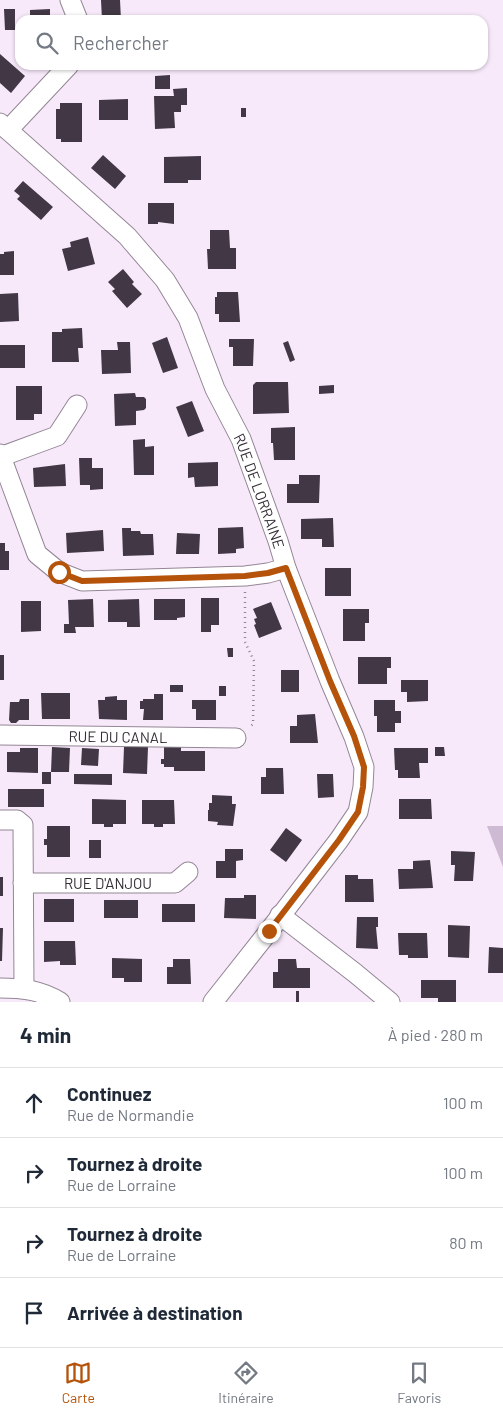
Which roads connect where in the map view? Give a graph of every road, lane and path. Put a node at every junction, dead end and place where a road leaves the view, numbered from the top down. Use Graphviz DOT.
graph roads {
  1 [pos="70,0"];
  2 [pos="76,15"];
  3 [pos="64,70"];
  4 [pos="4,127"];
  5 [pos="77,405"];
  6 [pos="0,456"];
  7 [pos="286,568"];
  8 [pos="245,576"];
  9 [pos="0,736"];
  10 [pos="236,738"];
  11 [pos="0,820"];
  12 [pos="188,872"];
  13 [pos="23,884"];
  14 [pos="280,915"];
  15 [pos="0,988"];
  16 [pos="24,988"];
  17 [pos="60,1002"];
  18 [pos="213,1002"];
  19 [pos="390,1002"];
  1 -- 2 [label="street"];
  3 -- 4 [label="street"];
  4 -- 7 [label="street, RUE DE LORRAINE"];
  5 -- 6 [label="street"];
  6 -- 8 [label="street"];
  7 -- 8 [label="street"];
  7 -- 14 [label="street, RUE DE LORRAINE"];
  8 -- 10 [label="path"];
  9 -- 10 [label="street, RUE DU CANAL"];
  11 -- 13 [label="street"];
  12 -- 13 [label="street, RUE D'ANJOU"];
  13 -- 16 [label="street"];
  14 -- 18 [label="street, RUE DE LORRAINE"];
  14 -- 19 [label="street"];
  15 -- 16 [label="street"];
  16 -- 17 [label="street"];
}
